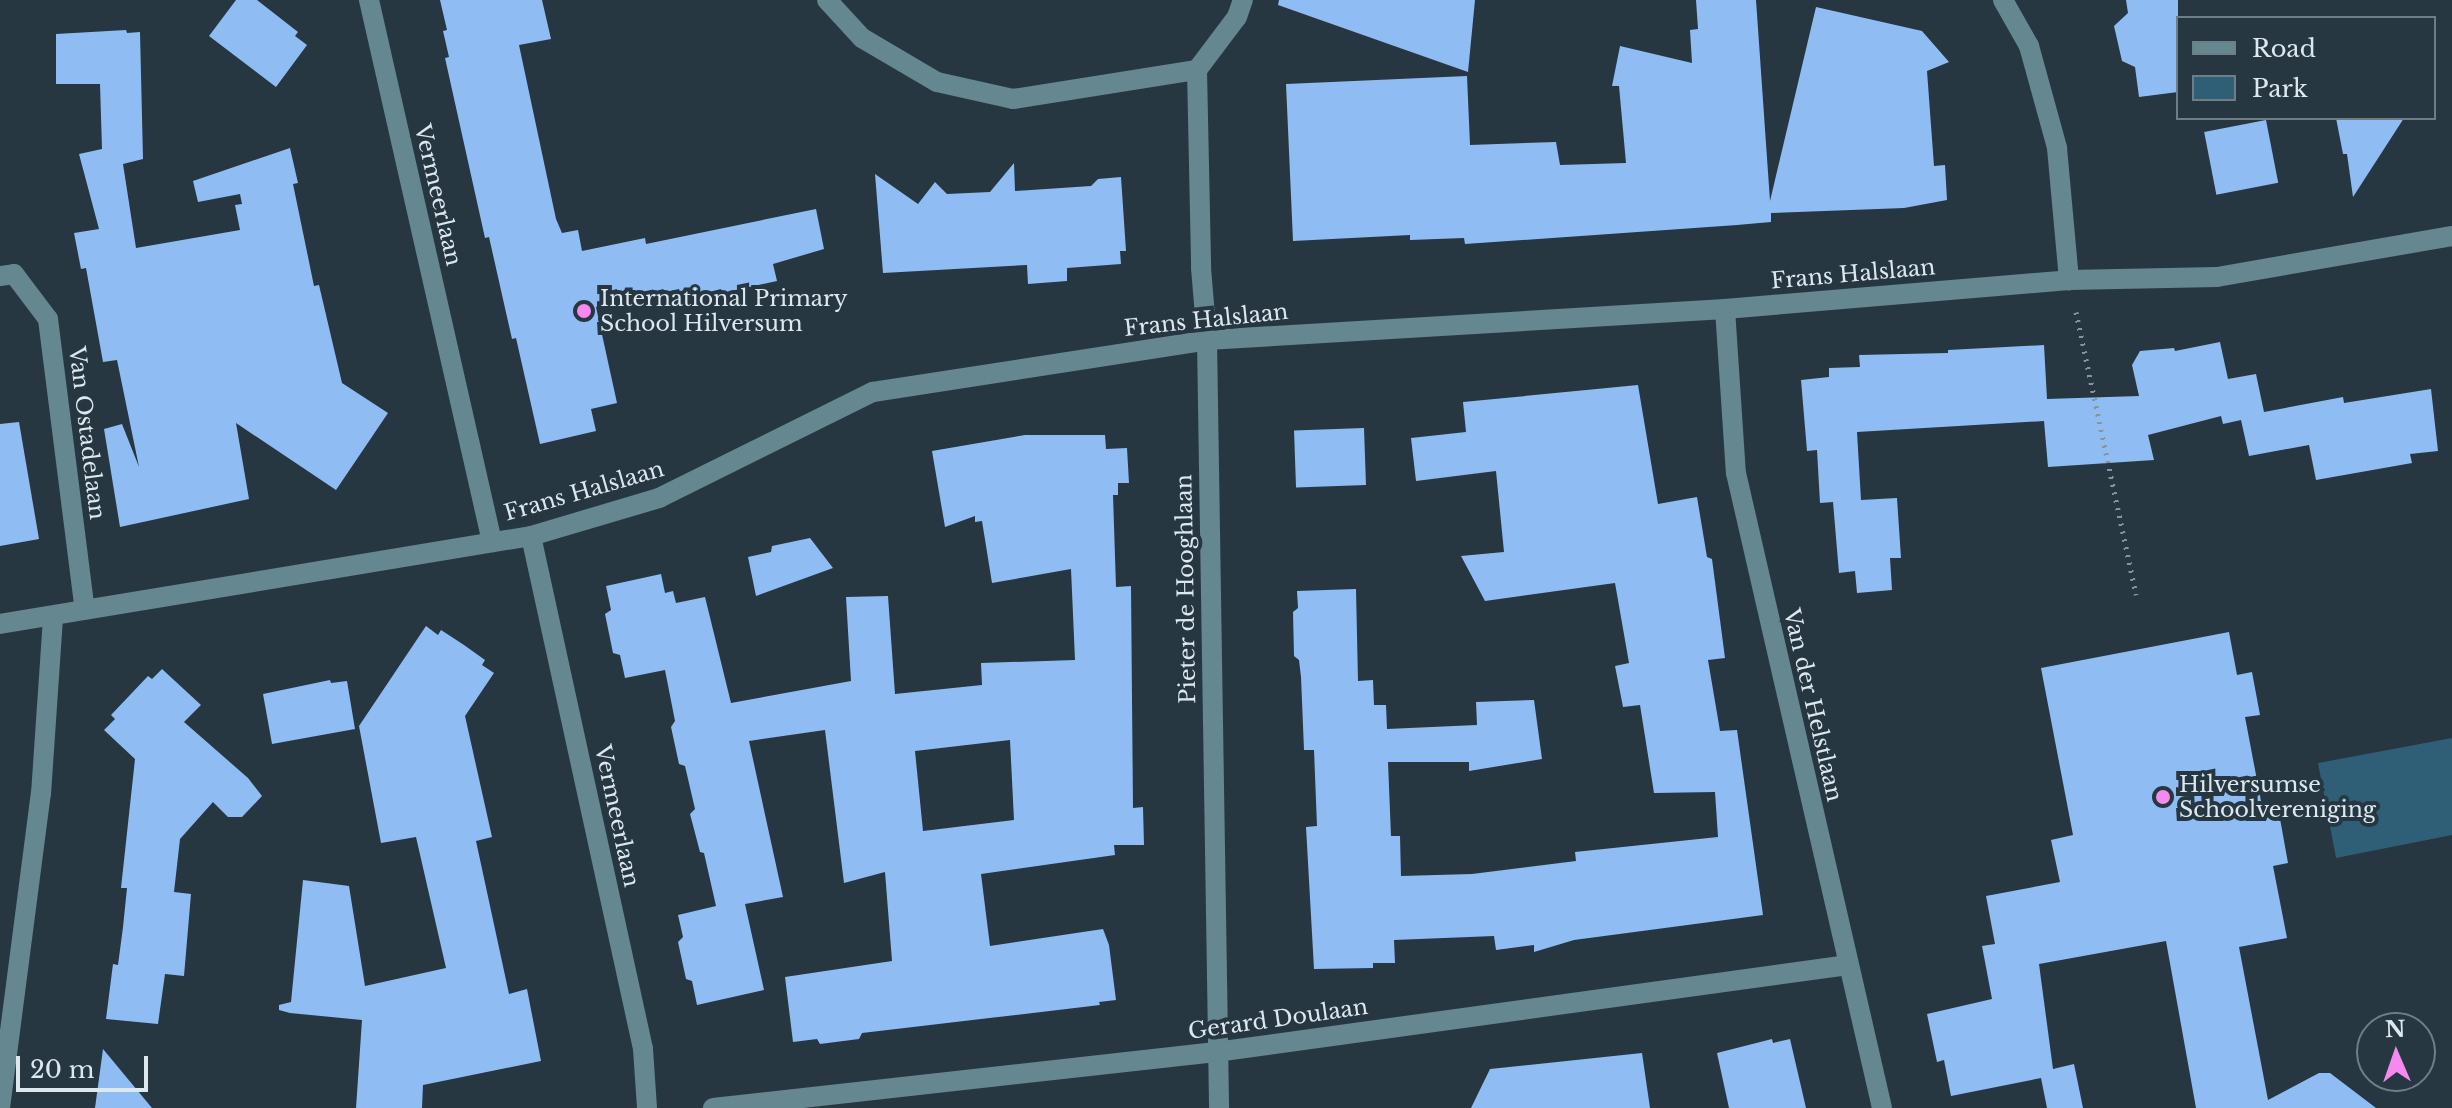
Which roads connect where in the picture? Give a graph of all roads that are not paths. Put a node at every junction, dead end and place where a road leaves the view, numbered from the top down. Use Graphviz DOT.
graph roads {
  1 [pos="369,0"];
  2 [pos="827,0"];
  3 [pos="1243,0"];
  4 [pos="2003,0"];
  5 [pos="1197,70"];
  6 [pos="2452,236"];
  7 [pos="7,275"];
  8 [pos="2069,280"];
  9 [pos="1725,309"];
  10 [pos="1207,340"];
  11 [pos="531,536"];
  12 [pos="492,542"];
  13 [pos="85,610"];
  14 [pos="53,616"];
  15 [pos="0,624"];
  16 [pos="1848,965"];
  17 [pos="1216,1052"];
  18 [pos="0,1108"];
  19 [pos="647,1108"];
  20 [pos="713,1108"];
  21 [pos="1219,1108"];
  22 [pos="1882,1108"];
  1 -- 12 [label="street, Vermeerlaan"];
  2 -- 5 [label="street"];
  3 -- 5 [label="street"];
  4 -- 8 [label="street"];
  5 -- 10 [label="street, Pieter de Hooghlaan"];
  6 -- 8 [label="street, Frans Halslaan"];
  7 -- 13 [label="street, Van Ostadelaan"];
  8 -- 9 [label="street, Frans Halslaan"];
  9 -- 10 [label="street, Frans Halslaan"];
  9 -- 16 [label="street, Van der Helstlaan"];
  10 -- 11 [label="street, Frans Halslaan"];
  10 -- 17 [label="street, Pieter de Hooghlaan"];
  11 -- 12 [label="street, Frans Halslaan"];
  11 -- 19 [label="street, Vermeerlaan"];
  12 -- 13 [label="street, Frans Halslaan"];
  13 -- 14 [label="street, Frans Halslaan"];
  14 -- 15 [label="street, Frans Halslaan"];
  14 -- 18 [label="street"];
  16 -- 17 [label="street, Gerard Doulaan"];
  16 -- 22 [label="street, Van der Helstlaan"];
  17 -- 20 [label="street, Gerard Doulaan"];
  17 -- 21 [label="street, Pieter de Hooghlaan"];
}
